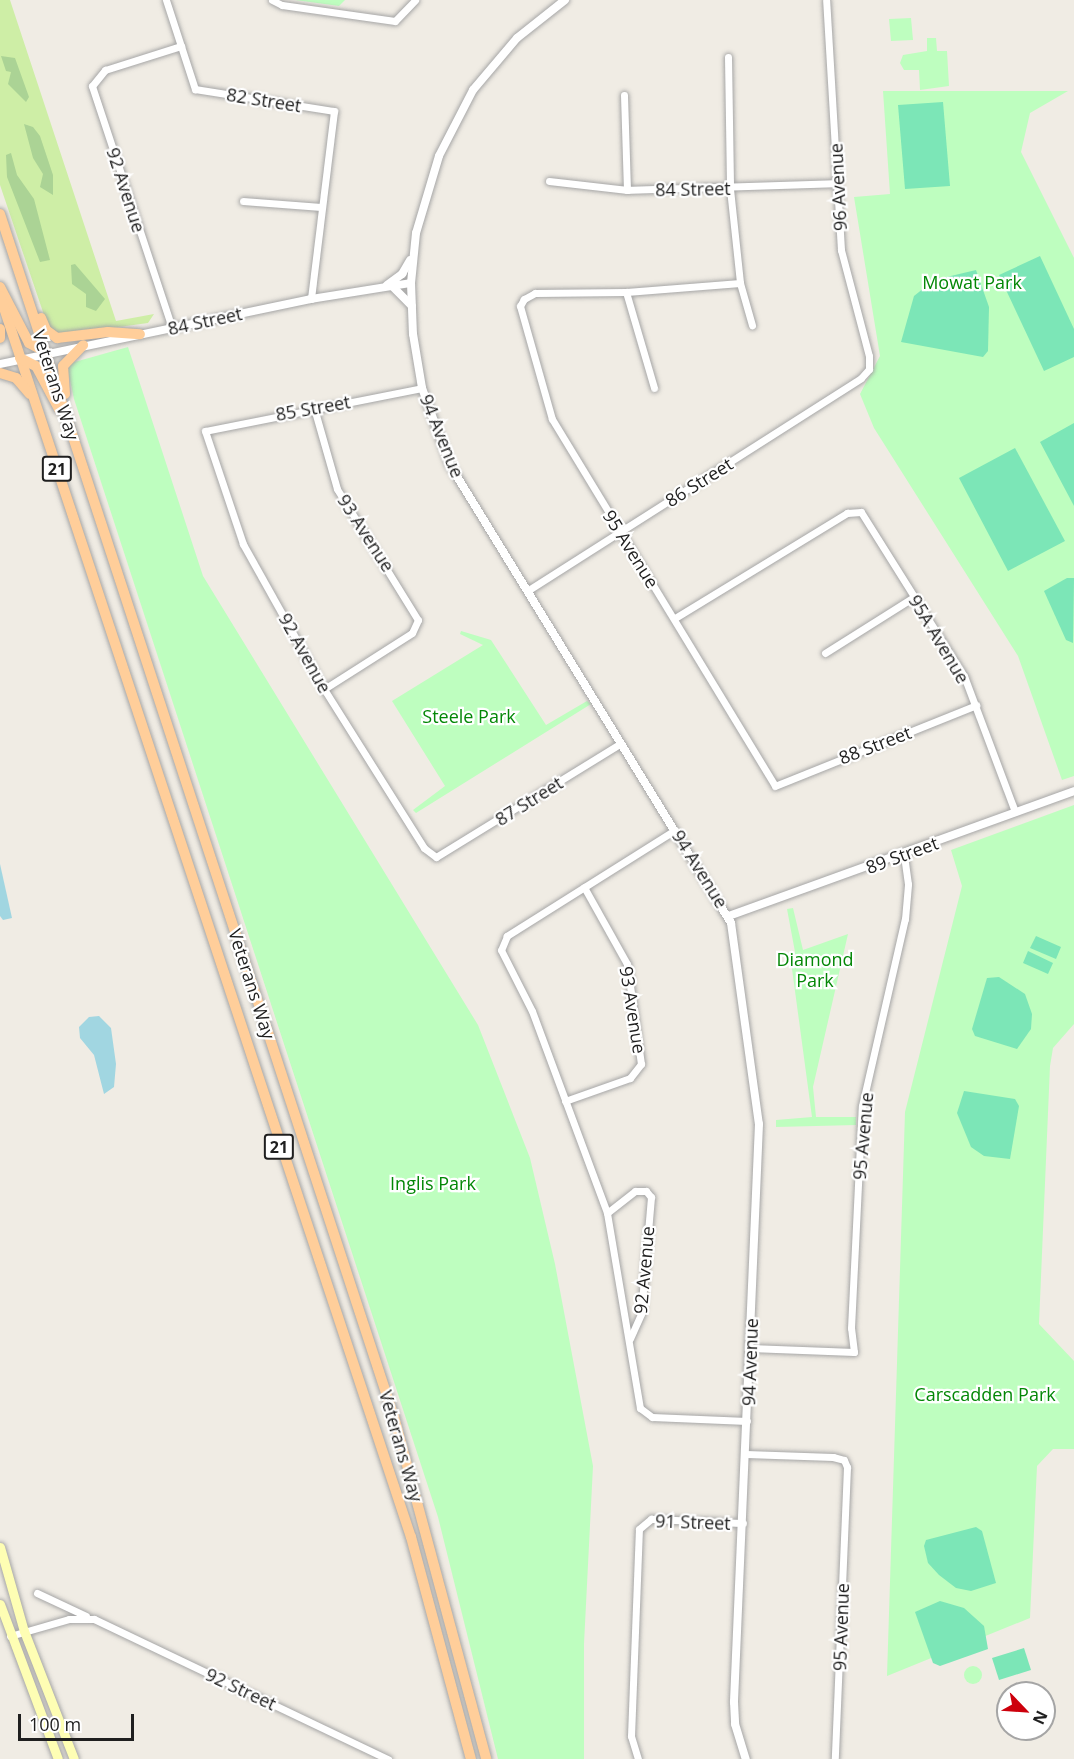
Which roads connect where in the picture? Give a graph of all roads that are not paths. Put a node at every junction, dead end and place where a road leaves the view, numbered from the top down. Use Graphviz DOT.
graph roads {
  1 [pos="166,0"];
  2 [pos="272,0"];
  3 [pos="415,0"];
  4 [pos="565,0"];
  5 [pos="826,0"];
  6 [pos="181,46"];
  7 [pos="728,57"];
  8 [pos="624,95"];
  9 [pos="549,181"];
  10 [pos="838,183"];
  11 [pos="730,189"];
  12 [pos="627,190"];
  13 [pos="243,201"];
  14 [pos="321,207"];
  15 [pos="0,214"];
  16 [pos="414,254"];
  17 [pos="411,283"];
  18 [pos="740,283"];
  19 [pos="24,284"];
  20 [pos="0,287"];
  21 [pos="388,287"];
  22 [pos="626,292"];
  23 [pos="0,296"];
  24 [pos="312,299"];
  25 [pos="412,306"];
  26 [pos="752,325"];
  27 [pos="0,328"];
  28 [pos="172,328"];
  29 [pos="140,334"];
  30 [pos="0,338"];
  31 [pos="83,345"];
  32 [pos="46,352"];
  33 [pos="20,358"];
  34 [pos="0,364"];
  35 [pos="869,369"];
  36 [pos="0,374"];
  37 [pos="422,388"];
  38 [pos="654,388"];
  39 [pos="35,400"];
  40 [pos="314,408"];
  41 [pos="63,409"];
  42 [pos="68,422"];
  43 [pos="205,431"];
  44 [pos="620,532"];
  45 [pos="527,591"];
  46 [pos="914,597"];
  47 [pos="675,618"];
  48 [pos="825,652"];
  49 [pos="324,689"];
  50 [pos="976,705"];
  51 [pos="621,743"];
  52 [pos="775,786"];
  53 [pos="1074,791"];
  54 [pos="1015,812"];
  55 [pos="675,830"];
  56 [pos="904,856"];
  57 [pos="436,857"];
  58 [pos="584,887"];
  59 [pos="729,916"];
  60 [pos="565,1101"];
  61 [pos="607,1213"];
  62 [pos="630,1339"];
  63 [pos="750,1348"];
  64 [pos="747,1421"];
  65 [pos="746,1454"];
  66 [pos="743,1523"];
  67 [pos="0,1547"];
  68 [pos="37,1593"];
  69 [pos="0,1604"];
  70 [pos="94,1620"];
  71 [pos="24,1631"];
  72 [pos="10,1636"];
  73 [pos="58,1759"];
  74 [pos="74,1759"];
  75 [pos="388,1759"];
  76 [pos="471,1759"];
  77 [pos="486,1759"];
  78 [pos="638,1759"];
  79 [pos="746,1759"];
  80 [pos="835,1759"];
  1 -- 6 [label="street"];
  2 -- 3 [label="street"];
  4 -- 16 [label="street, 94 Avenue"];
  5 -- 10 [label="street, 96 Avenue"];
  6 -- 14 [label="street, 82 Street"];
  6 -- 28 [label="street, 92 Avenue"];
  7 -- 11 [label="street"];
  8 -- 12 [label="street"];
  9 -- 12 [label="street, 84 Street"];
  10 -- 11 [label="street, 84 Street"];
  10 -- 35 [label="street, 96 Avenue"];
  11 -- 12 [label="street, 84 Street"];
  11 -- 18 [label="street"];
  13 -- 14 [label="street"];
  14 -- 24 [label="street"];
  15 -- 19 [label="main road, Veterans Way / 21"];
  16 -- 17 [label="street, 94 Avenue"];
  16 -- 21 [label="street"];
  17 -- 21 [label="street, 84 Street"];
  17 -- 25 [label="street, 94 Avenue"];
  18 -- 22 [label="street"];
  18 -- 26 [label="street"];
  19 -- 29 [label="main road"];
  19 -- 32 [label="main road, Veterans Way / 21"];
  20 -- 32 [label="main road"];
  21 -- 24 [label="street, 84 Street"];
  21 -- 25 [label="street"];
  22 -- 38 [label="street"];
  22 -- 44 [label="street, 95 Avenue"];
  23 -- 33 [label="main road, Veterans Way / 21"];
  24 -- 28 [label="street, 84 Street"];
  25 -- 37 [label="street, 94 Avenue"];
  27 -- 30 [label="main road"];
  28 -- 29 [label="street, 84 Street"];
  29 -- 31 [label="street, 84 Street"];
  31 -- 32 [label="street, 84 Street"];
  31 -- 41 [label="main road"];
  32 -- 33 [label="street, 84 Street"];
  32 -- 41 [label="main road, Veterans Way / 21"];
  33 -- 34 [label="street, 84 Street"];
  33 -- 39 [label="main road, Veterans Way / 21"];
  33 -- 42 [label="main road"];
  35 -- 44 [label="street, 86 Street"];
  36 -- 39 [label="main road"];
  37 -- 40 [label="street, 85 Street"];
  37 -- 45 [label="street, 94 Avenue"];
  39 -- 76 [label="main road, Veterans Way / 21"];
  40 -- 43 [label="street, 85 Street"];
  40 -- 49 [label="street, 93 Avenue"];
  41 -- 42 [label="main road, Veterans Way / 21"];
  42 -- 77 [label="main road, Veterans Way / 21"];
  43 -- 49 [label="street, 92 Avenue"];
  44 -- 45 [label="street, 86 Street"];
  44 -- 47 [label="street, 95 Avenue"];
  45 -- 51 [label="street, 94 Avenue"];
  46 -- 47 [label="street, 95A Avenue"];
  46 -- 48 [label="street"];
  46 -- 50 [label="street, 95A Avenue"];
  47 -- 52 [label="street, 95 Avenue"];
  49 -- 57 [label="street, 92 Avenue"];
  50 -- 52 [label="street, 88 Street"];
  50 -- 54 [label="street, 95A Avenue"];
  51 -- 55 [label="street, 94 Avenue"];
  51 -- 57 [label="street, 87 Street"];
  53 -- 54 [label="street, 89 Street"];
  54 -- 56 [label="street, 89 Street"];
  55 -- 58 [label="street"];
  55 -- 59 [label="street, 94 Avenue"];
  56 -- 59 [label="street, 89 Street"];
  56 -- 63 [label="street, 95 Avenue"];
  58 -- 60 [label="street, 92 Avenue"];
  58 -- 60 [label="street, 93 Avenue"];
  59 -- 63 [label="street, 94 Avenue"];
  60 -- 61 [label="street, 92 Avenue"];
  61 -- 62 [label="street, 92 Avenue"];
  61 -- 62 [label="street, 92 Avenue"];
  62 -- 64 [label="street"];
  63 -- 64 [label="street, 94 Avenue"];
  64 -- 65 [label="street, 94 Avenue"];
  65 -- 66 [label="street, 94 Avenue"];
  65 -- 80 [label="street, 95 Avenue"];
  66 -- 78 [label="street, 91 Street"];
  66 -- 79 [label="street, 94 Avenue"];
  67 -- 71 [label="main road"];
  68 -- 70 [label="street, 92 Street"];
  69 -- 72 [label="main road"];
  70 -- 71 [label="street, 92 Street"];
  70 -- 75 [label="street, 92 Street"];
  71 -- 72 [label="street, 92 Street"];
  71 -- 74 [label="main road"];
  72 -- 73 [label="main road"];
}
